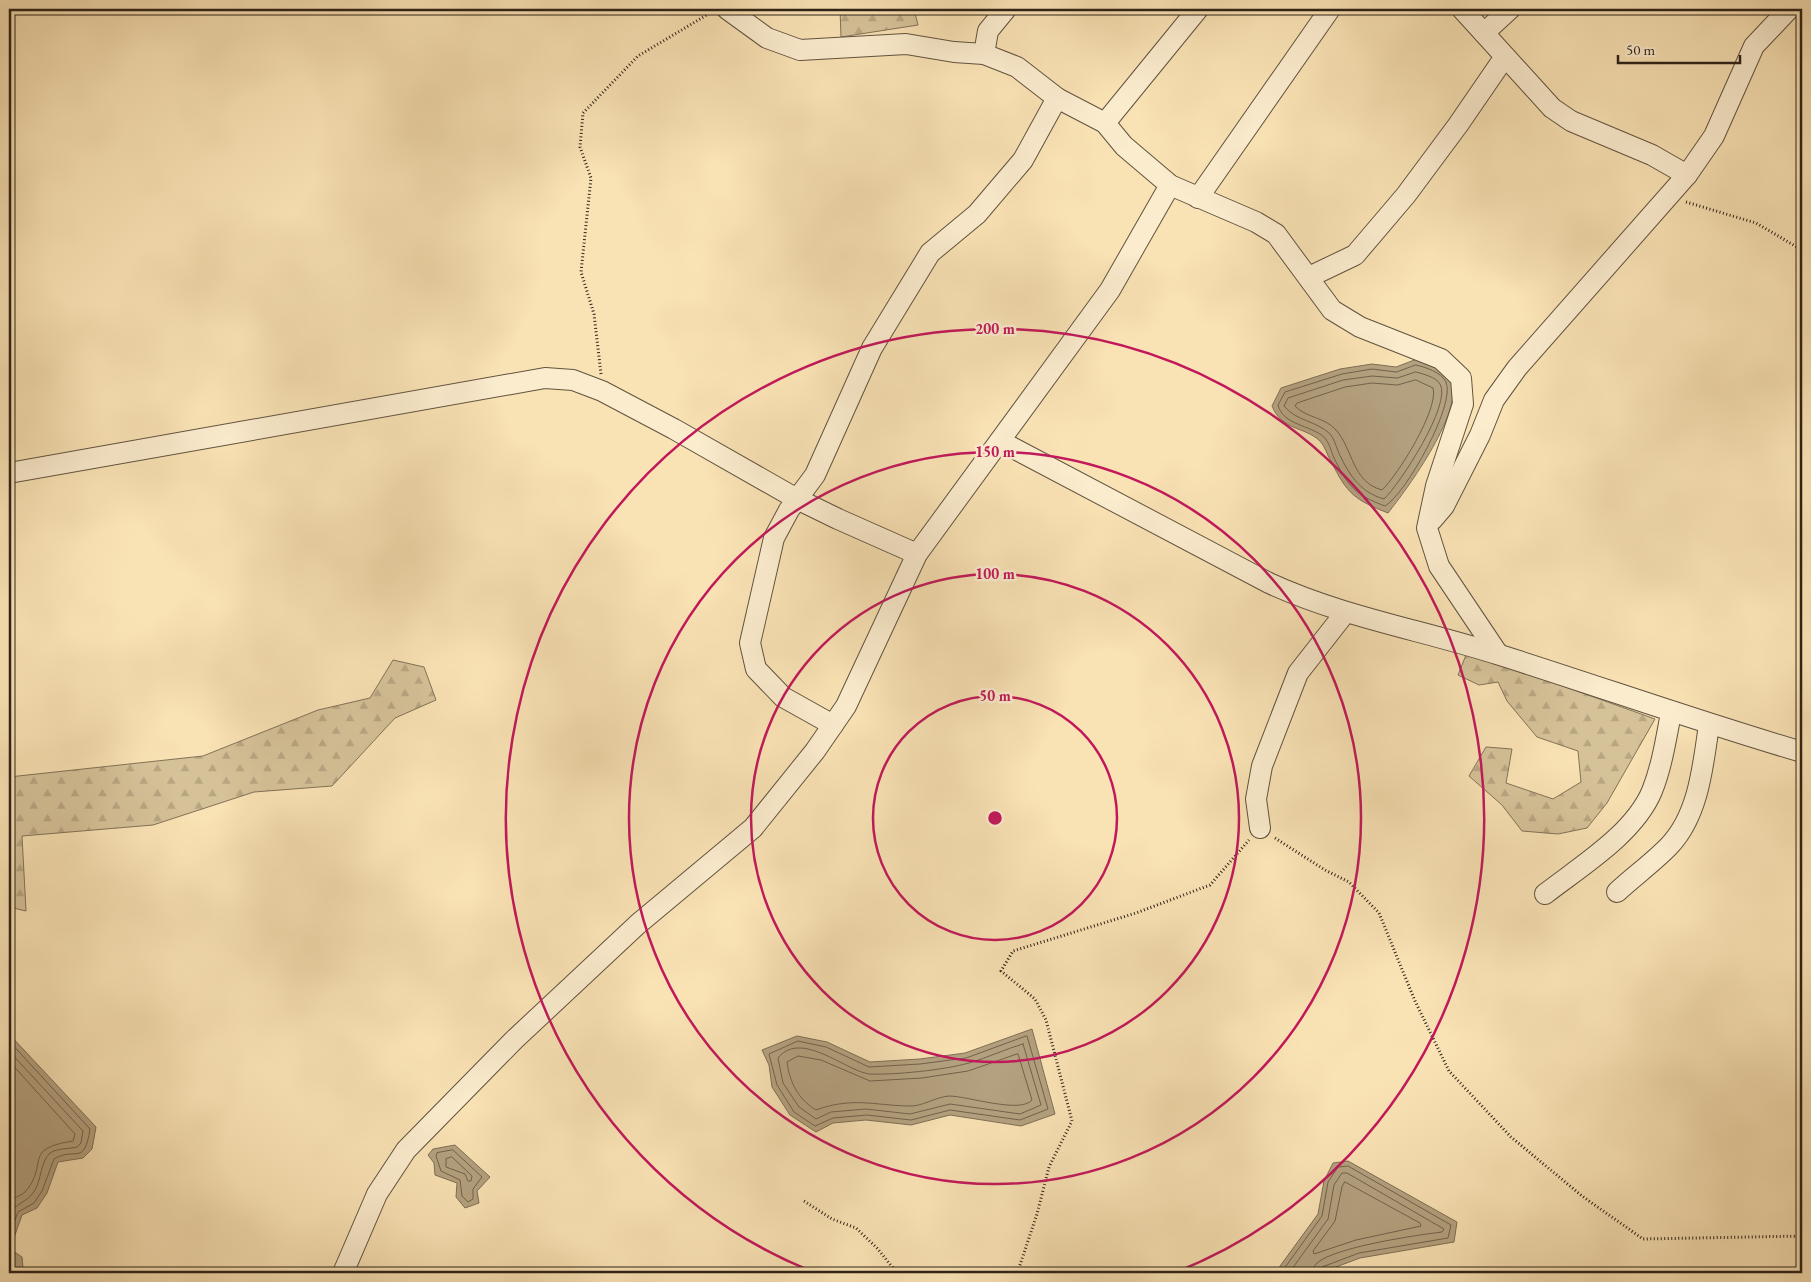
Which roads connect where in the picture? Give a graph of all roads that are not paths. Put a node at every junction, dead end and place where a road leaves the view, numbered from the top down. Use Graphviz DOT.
graph roads {
  1 [pos="727,9"];
  2 [pos="1006,9"];
  3 [pos="1198,9"];
  4 [pos="1330,9"];
  5 [pos="1462,9"];
  6 [pos="1510,9"];
  7 [pos="1789,9"];
  8 [pos="1484,33"];
  9 [pos="984,54"];
  10 [pos="1504,58"];
  11 [pos="1057,98"];
  12 [pos="1105,123"];
  13 [pos="1687,175"];
  14 [pos="1170,185"];
  15 [pos="1198,198"];
  16 [pos="1309,277"];
  17 [pos="1000,441"];
  18 [pos="9,473"];
  19 [pos="797,498"];
  20 [pos="1427,528"];
  21 [pos="917,554"];
  22 [pos="1345,613"];
  23 [pos="1498,654"];
  24 [pos="1671,713"];
  25 [pos="833,725"];
  26 [pos="1709,725"];
  27 [pos="1802,752"];
  28 [pos="1260,828"];
  29 [pos="1617,892"];
  30 [pos="1545,894"];
  31 [pos="342,1273"];
  1 -- 9 [label="street"];
  2 -- 9 [label="street"];
  3 -- 12 [label="street"];
  4 -- 15 [label="street"];
  5 -- 8 [label="street"];
  6 -- 8 [label="street"];
  7 -- 13 [label="street"];
  8 -- 10 [label="street"];
  9 -- 11 [label="street"];
  10 -- 13 [label="street"];
  10 -- 16 [label="street"];
  11 -- 12 [label="street"];
  11 -- 19 [label="street"];
  12 -- 14 [label="street"];
  13 -- 20 [label="street"];
  14 -- 15 [label="street"];
  14 -- 17 [label="street"];
  15 -- 16 [label="street"];
  16 -- 20 [label="street"];
  17 -- 21 [label="street"];
  17 -- 22 [label="street"];
  18 -- 19 [label="street"];
  19 -- 21 [label="street"];
  19 -- 25 [label="street"];
  20 -- 23 [label="street"];
  21 -- 25 [label="street"];
  22 -- 23 [label="street"];
  22 -- 28 [label="street"];
  23 -- 24 [label="street"];
  24 -- 26 [label="street"];
  24 -- 30 [label="street"];
  25 -- 31 [label="street"];
  26 -- 27 [label="street"];
  26 -- 29 [label="street"];
}
